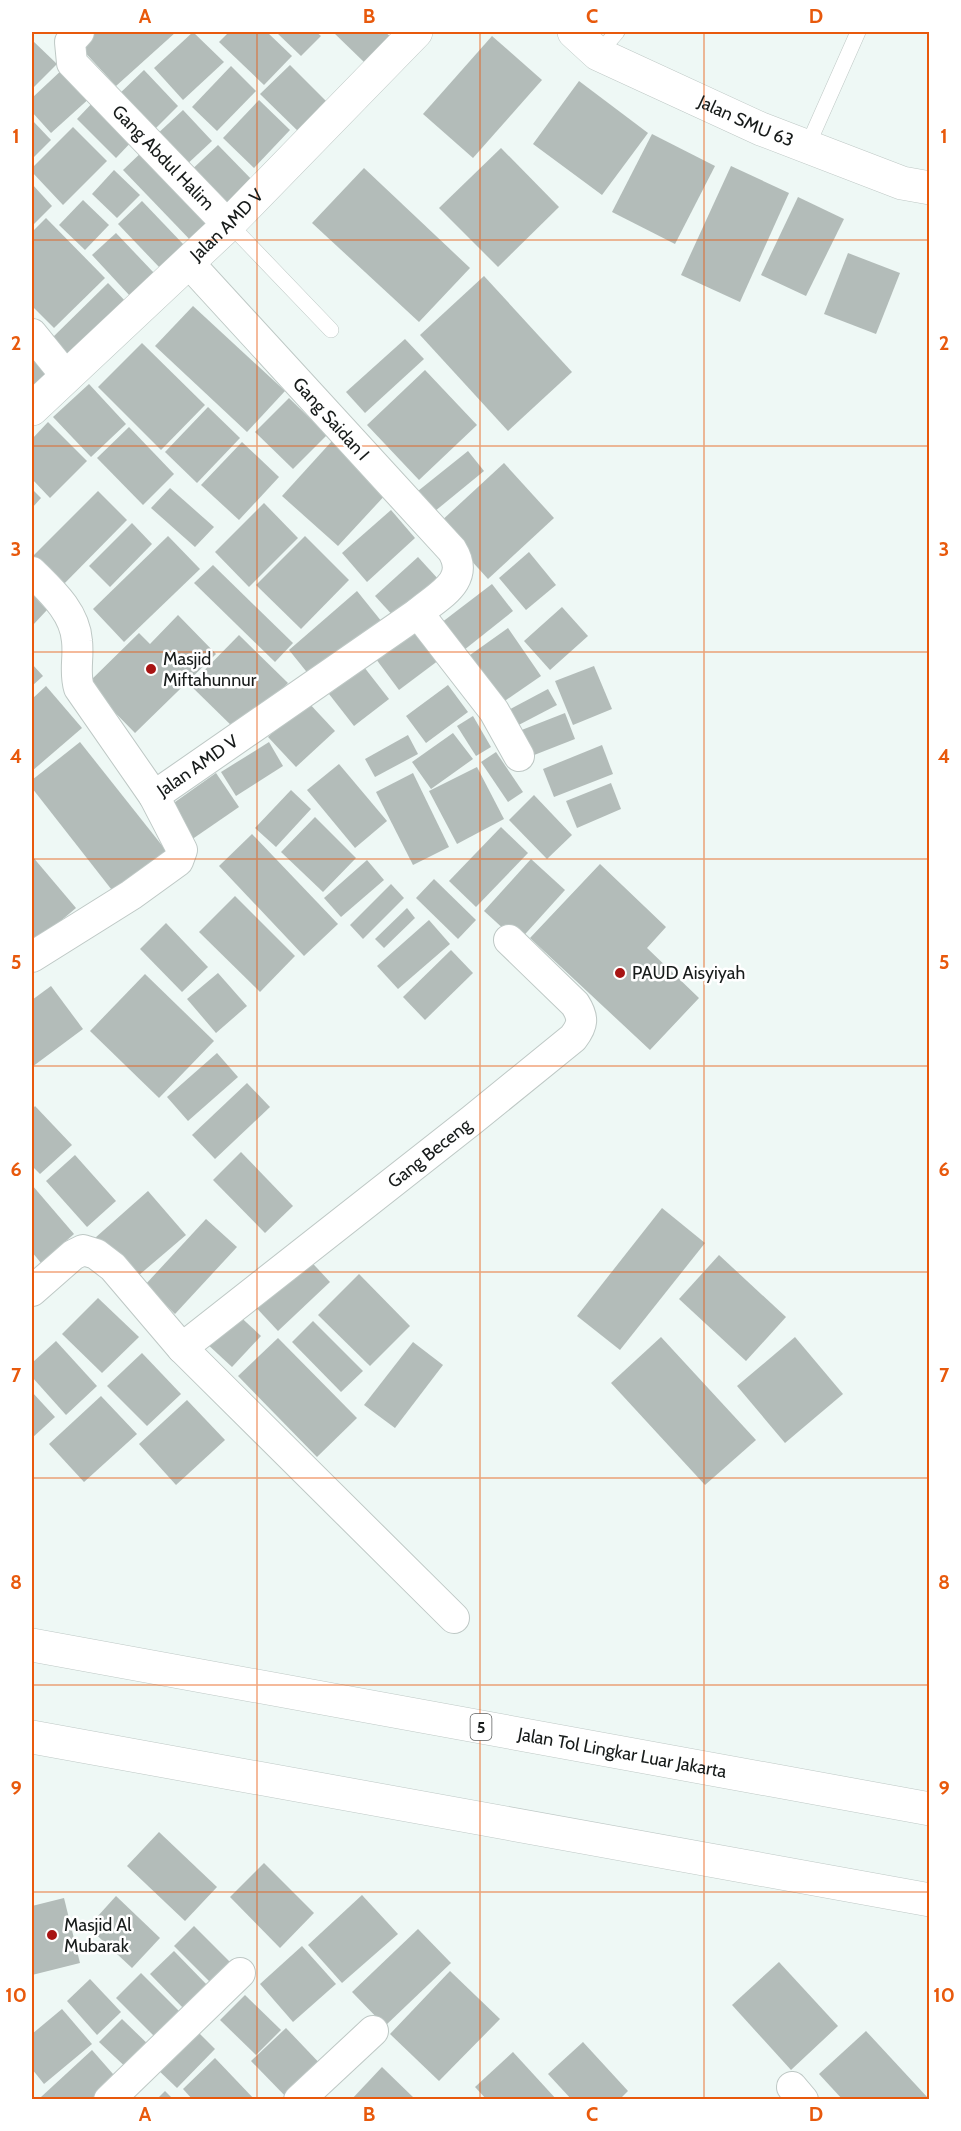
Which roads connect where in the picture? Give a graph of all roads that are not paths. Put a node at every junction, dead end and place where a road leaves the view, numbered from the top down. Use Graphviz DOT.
graph roads {
  1 [pos="79,32"];
  2 [pos="416,32"];
  3 [pos="574,32"];
  4 [pos="858,32"];
  5 [pos="607,43"];
  6 [pos="807,147"];
  7 [pos="916,186"];
  8 [pos="228,225"];
  9 [pos="188,262"];
  10 [pos="331,330"];
  11 [pos="32,334"];
  12 [pos="66,376"];
  13 [pos="32,409"];
  14 [pos="32,572"];
  15 [pos="456,581"];
  16 [pos="418,613"];
  17 [pos="519,756"];
  18 [pos="154,796"];
  19 [pos="509,940"];
  20 [pos="32,957"];
  21 [pos="32,1291"];
  22 [pos="182,1348"];
  23 [pos="453,1618"];
  24 [pos="32,1645"];
  25 [pos="32,1737"];
  26 [pos="930,1809"];
  27 [pos="930,1900"];
  28 [pos="240,1973"];
  29 [pos="373,2031"];
  30 [pos="109,2100"];
  31 [pos="299,2100"];
  1 -- 8 [label="street, Gang Abdul Halim"];
  2 -- 8 [label="main road, Jalan AMD V"];
  3 -- 5 [label="main road, Jalan SMU 63"];
  4 -- 6 [label="lane"];
  5 -- 6 [label="main road, Jalan SMU 63"];
  6 -- 7 [label="main road, Jalan SMU 63"];
  8 -- 9 [label="main road, Jalan AMD V"];
  8 -- 10 [label="lane, Gang Abdul Halim"];
  9 -- 12 [label="main road, Jalan AMD V"];
  9 -- 15 [label="street, Gang Saidan I"];
  11 -- 12 [label="street"];
  12 -- 13 [label="main road, Jalan AMD V"];
  14 -- 18 [label="street, Jalan AMD V"];
  15 -- 16 [label="street, Jalan AMD V"];
  16 -- 17 [label="street"];
  16 -- 18 [label="street, Jalan AMD V"];
  18 -- 20 [label="street"];
  19 -- 22 [label="street, Gang Beceng"];
  21 -- 22 [label="street"];
  22 -- 23 [label="street"];
  24 -- 26 [label="main road, Jalan Tol Lingkar Luar Jakarta / 5"];
  25 -- 27 [label="main road"];
  28 -- 30 [label="street"];
  29 -- 31 [label="street"];
}
